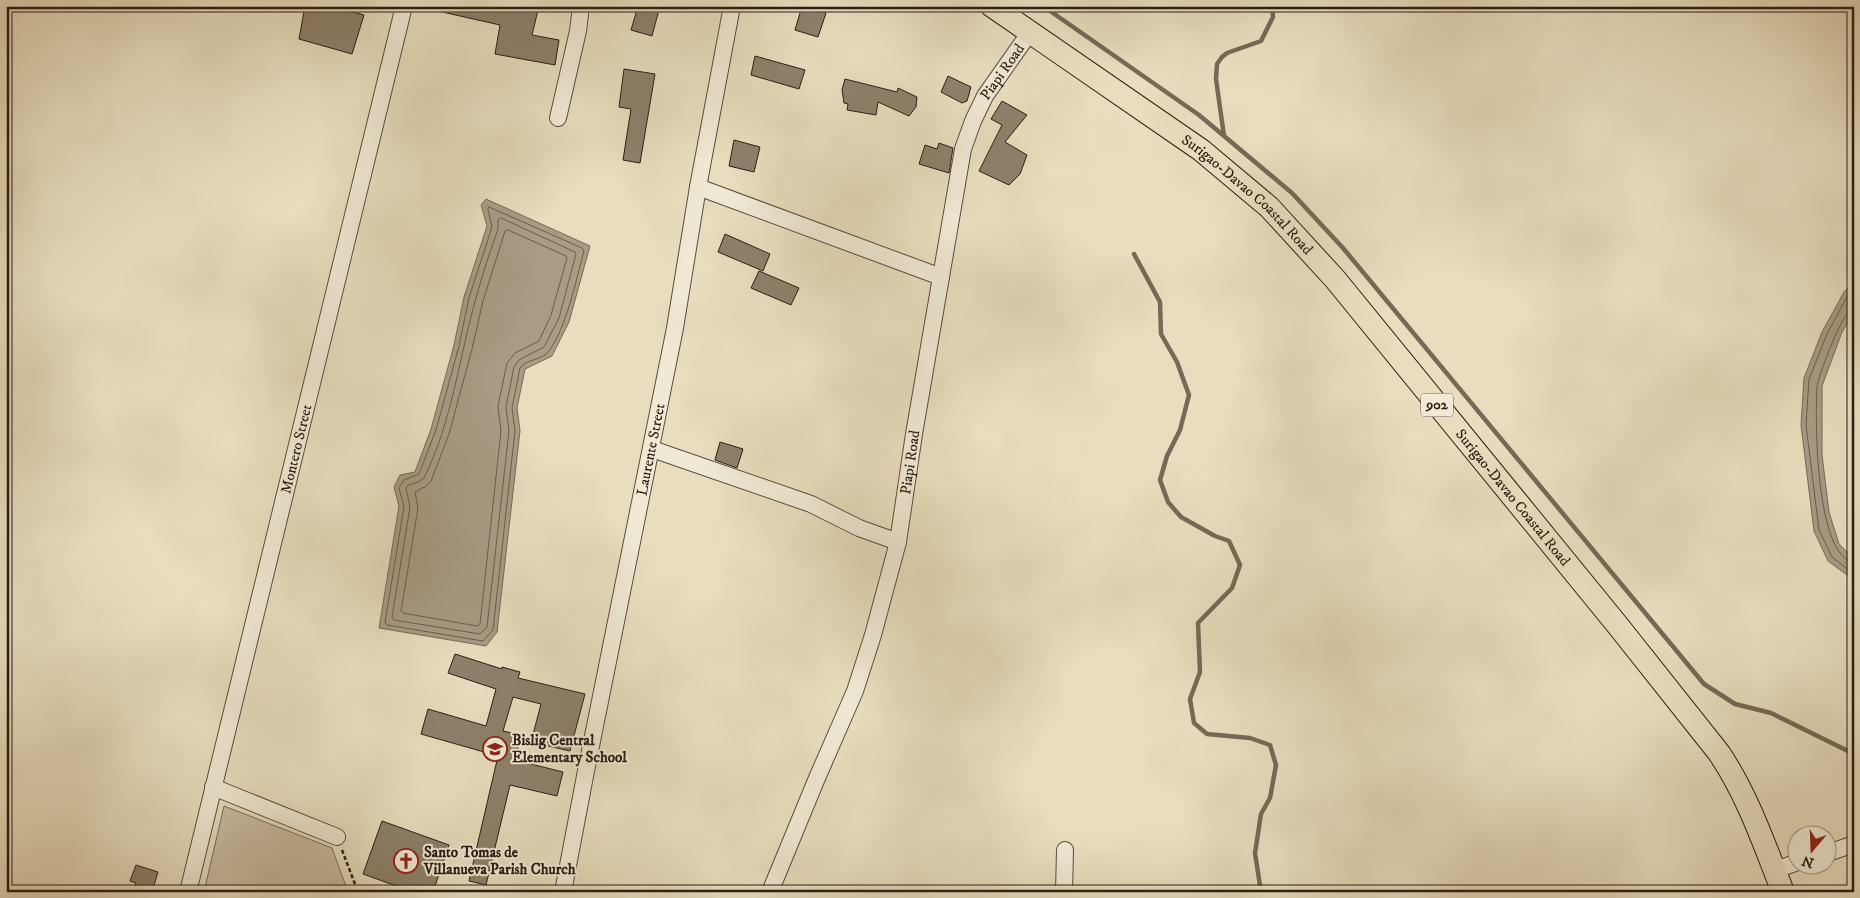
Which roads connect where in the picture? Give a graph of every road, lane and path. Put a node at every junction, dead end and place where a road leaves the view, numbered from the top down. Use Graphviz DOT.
graph roads {
  1 [pos="404,6"];
  2 [pos="581,6"];
  3 [pos="732,6"];
  4 [pos="992,6"];
  5 [pos="1030,32"];
  6 [pos="558,118"];
  7 [pos="698,187"];
  8 [pos="941,277"];
  9 [pos="652,449"];
  10 [pos="898,542"];
  11 [pos="213,787"];
  12 [pos="337,837"];
  13 [pos="1854,844"];
  14 [pos="1066,850"];
  15 [pos="1838,850"];
  16 [pos="1788,865"];
  17 [pos="1775,870"];
  18 [pos="188,892"];
  19 [pos="358,892"];
  20 [pos="563,892"];
  21 [pos="770,892"];
  22 [pos="1064,892"];
  23 [pos="1783,892"];
  1 -- 11 [label="street, Montero Street"];
  2 -- 6 [label="street"];
  3 -- 7 [label="street, Laurente Street"];
  4 -- 5 [label="highway, Surigao-Davao Coastal Road / 902"];
  5 -- 8 [label="street, Piapi Road"];
  5 -- 17 [label="highway, Surigao-Davao Coastal Road / 902"];
  7 -- 8 [label="street"];
  7 -- 9 [label="street, Laurente Street"];
  8 -- 10 [label="street, Piapi Road"];
  9 -- 10 [label="street"];
  9 -- 20 [label="street, Laurente Street"];
  10 -- 21 [label="street, Piapi Road"];
  11 -- 12 [label="street"];
  11 -- 18 [label="street, Montero Street"];
  12 -- 19 [label="path"];
  13 -- 15 [label="street"];
  14 -- 22 [label="street"];
  16 -- 17 [label="street"];
  17 -- 23 [label="highway, Surigao-Davao Coastal Road / 902"];
}
